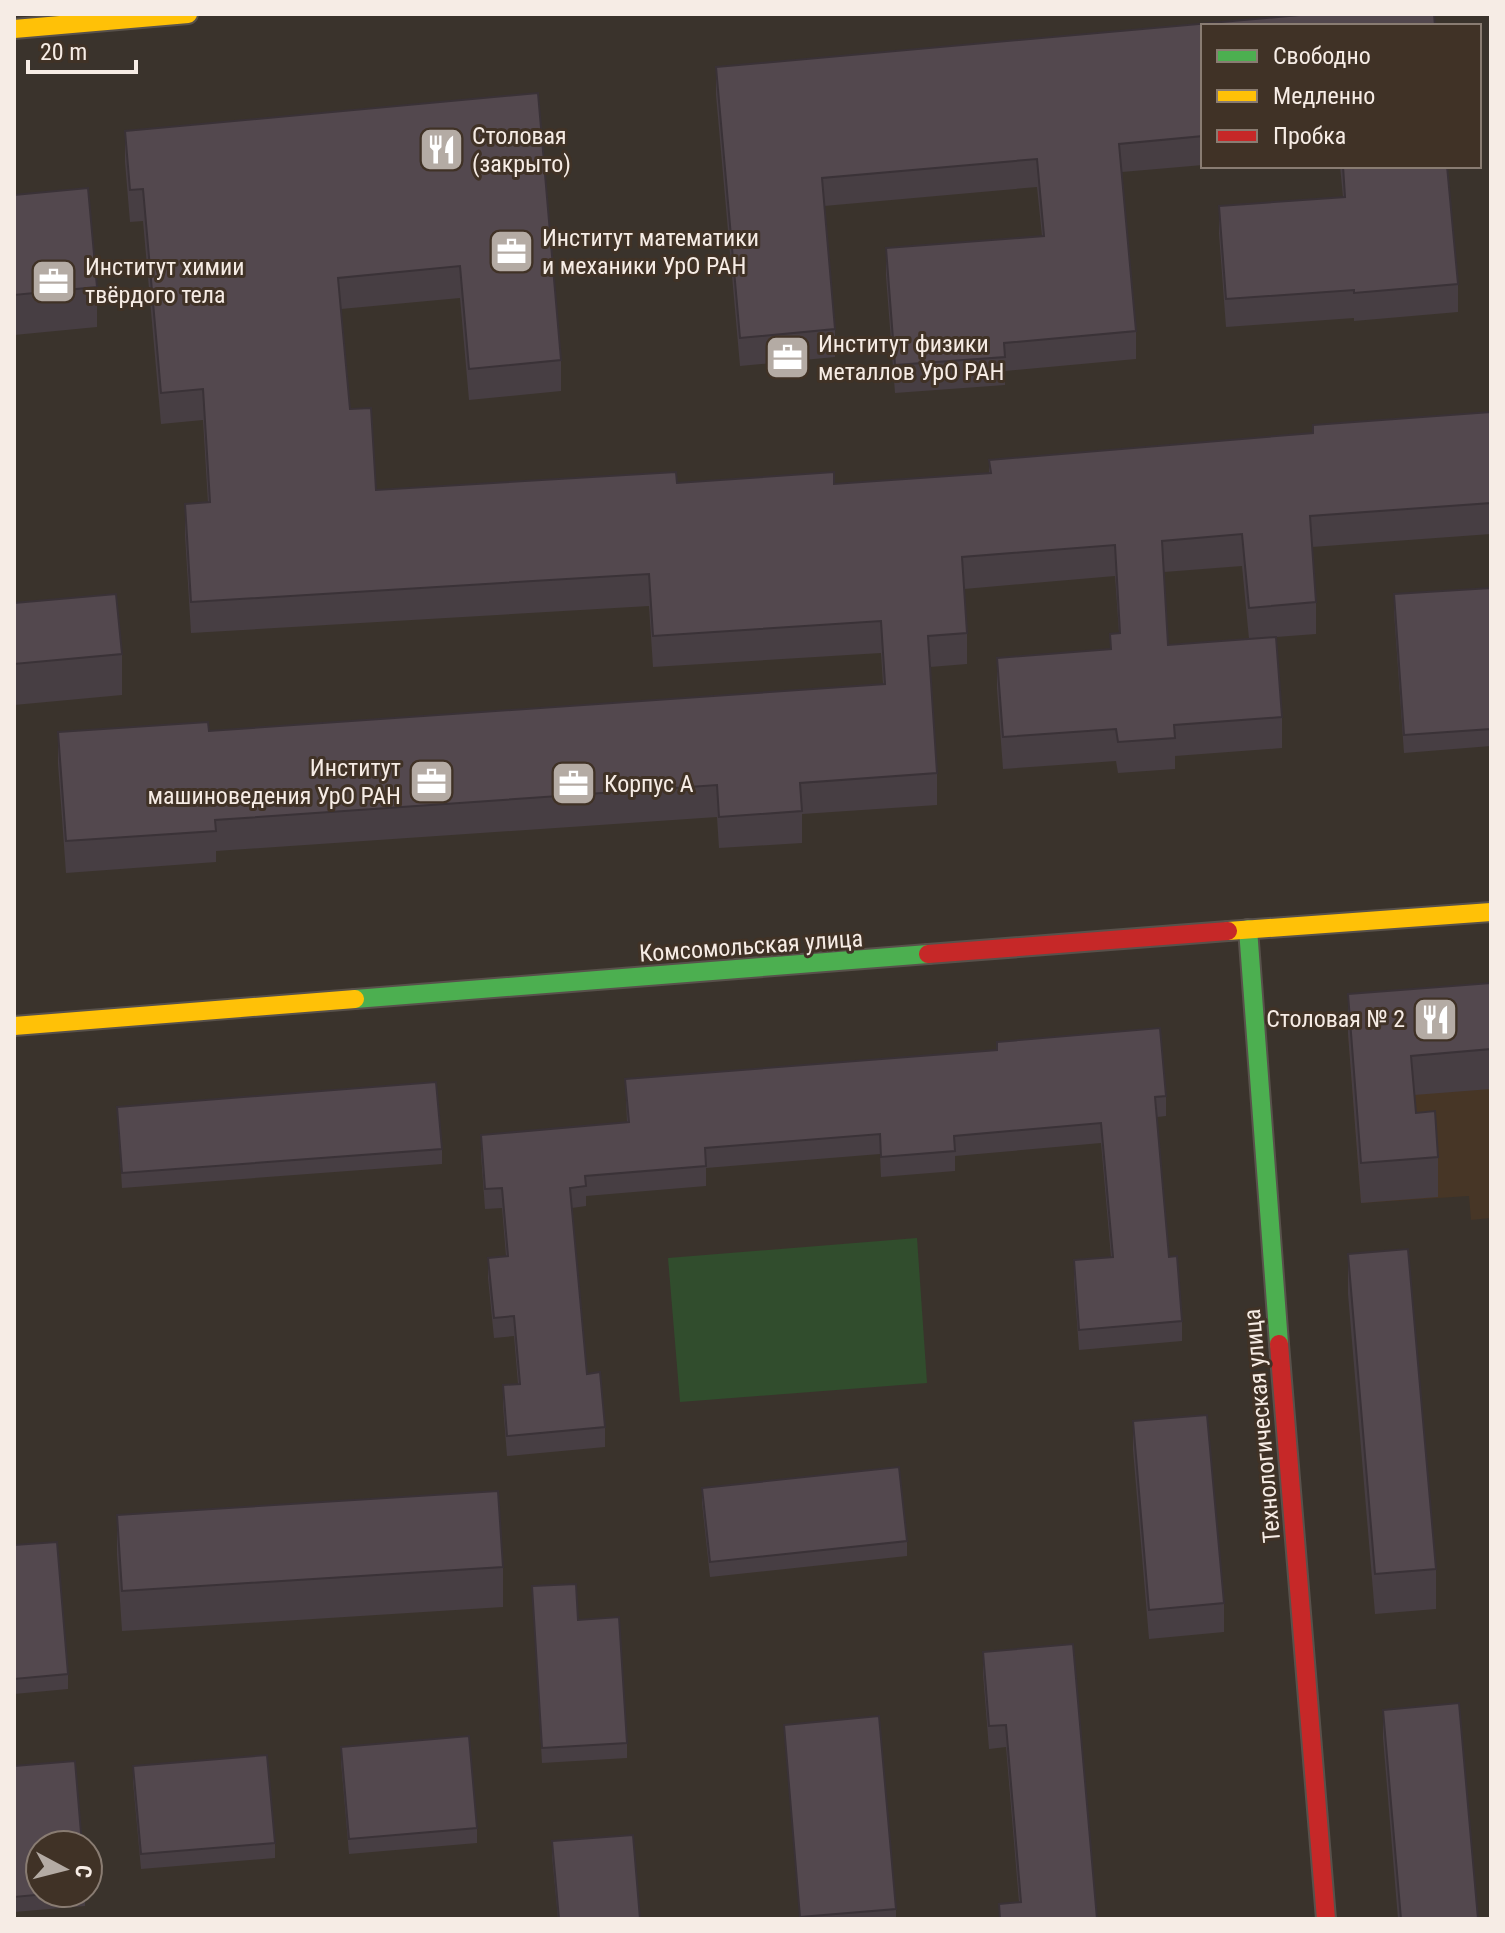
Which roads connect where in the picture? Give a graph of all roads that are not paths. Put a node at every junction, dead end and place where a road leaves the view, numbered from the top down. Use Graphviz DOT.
graph roads {
  1 [pos="188,14"];
  2 [pos="14,29"];
  3 [pos="1491,912"];
  4 [pos="1248,929"];
  5 [pos="14,1026"];
  6 [pos="1326,1919"];
  1 -- 2 [label="main road"];
  3 -- 4 [label="main road, Комсомольская улица"];
  4 -- 5 [label="main road, Комсомольская улица"];
  4 -- 6 [label="main road, Технологическая улица"];
}
